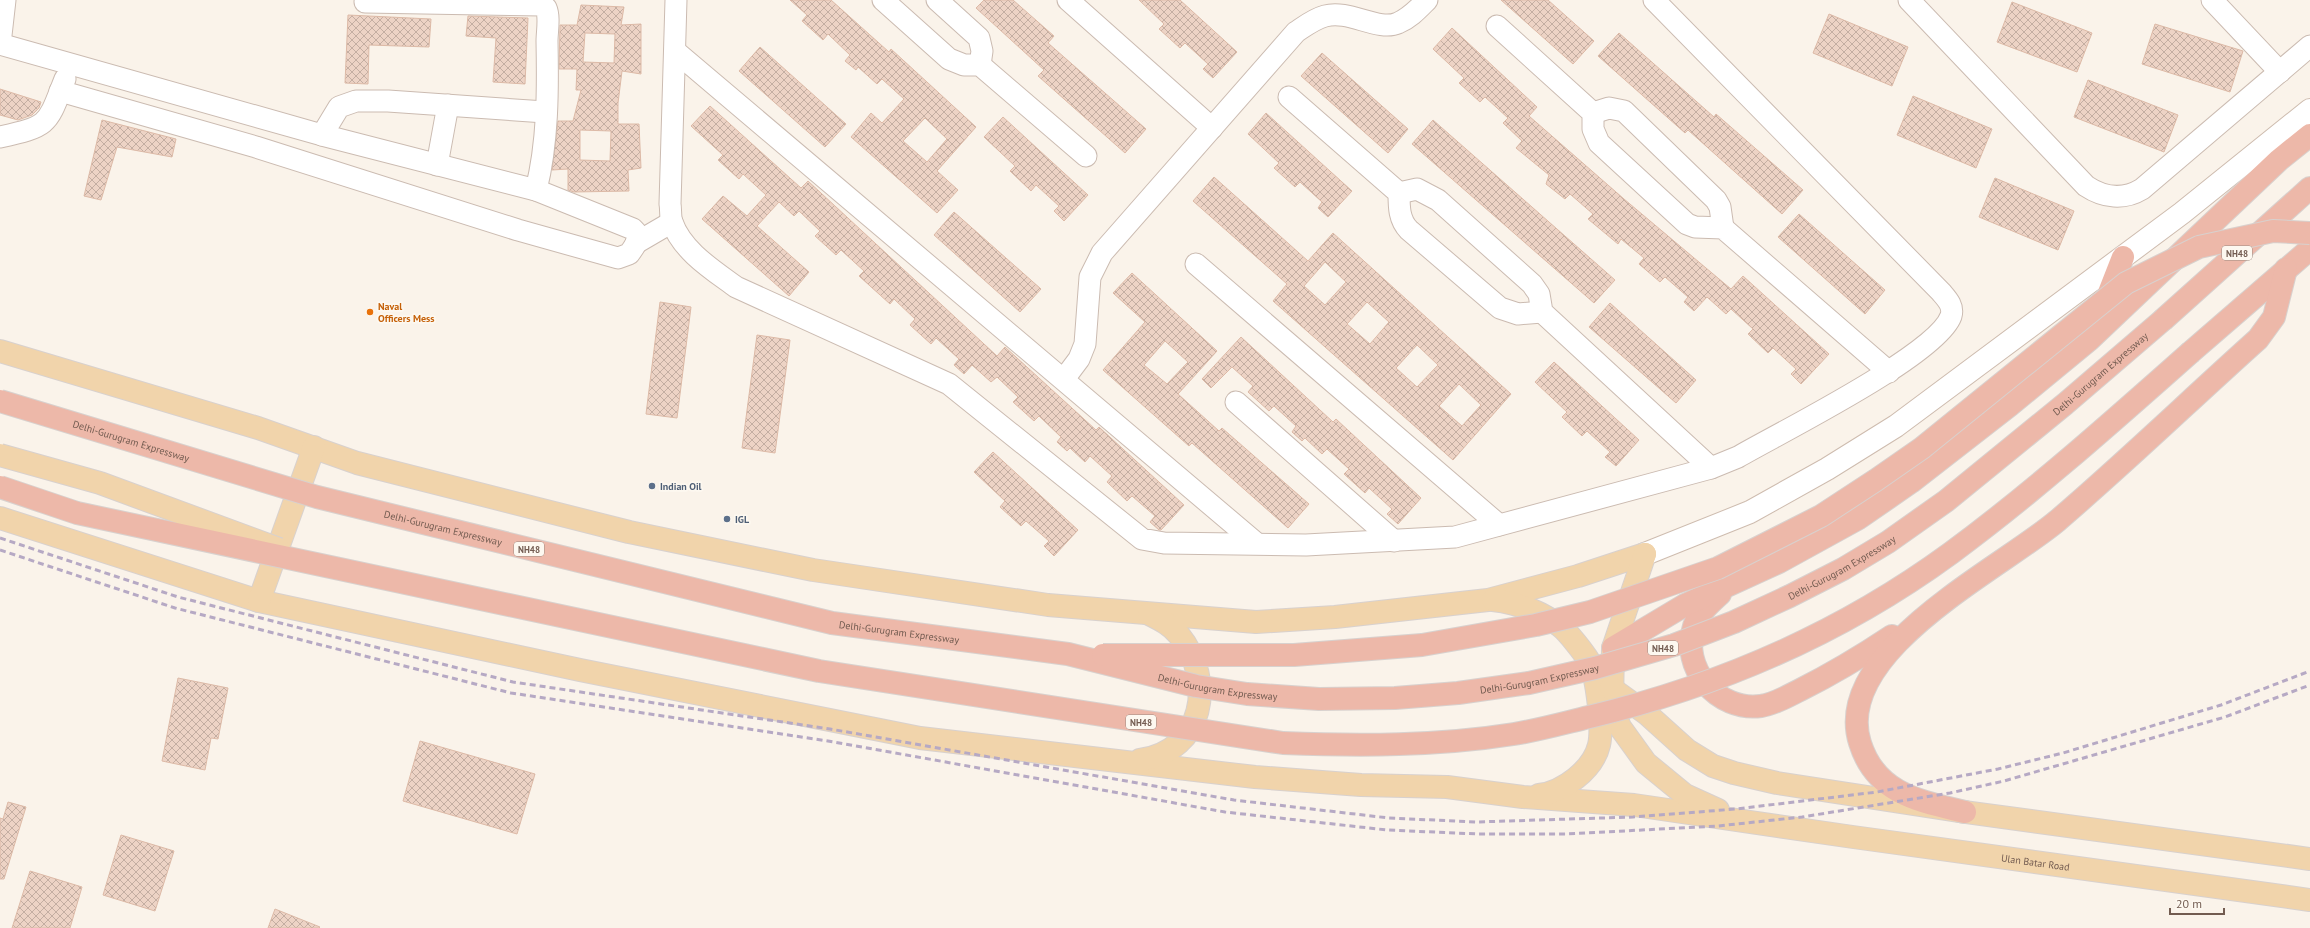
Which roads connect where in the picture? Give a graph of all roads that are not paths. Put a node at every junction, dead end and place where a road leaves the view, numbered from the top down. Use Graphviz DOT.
graph roads {
  1 [pos="5,0"];
  2 [pos="676,0"];
  3 [pos="883,0"];
  4 [pos="937,0"];
  5 [pos="1068,0"];
  6 [pos="1428,0"];
  7 [pos="1654,0"];
  8 [pos="1909,0"];
  9 [pos="2212,0"];
  10 [pos="364,2"];
  11 [pos="1497,26"];
  12 [pos="0,44"];
  13 [pos="2310,46"];
  14 [pos="675,51"];
  15 [pos="71,65"];
  16 [pos="980,65"];
  17 [pos="2280,72"];
  18 [pos="60,91"];
  19 [pos="1289,97"];
  20 [pos="448,105"];
  21 [pos="2310,110"];
  22 [pos="545,112"];
  23 [pos="1593,113"];
  24 [pos="257,118"];
  25 [pos="1212,128"];
  26 [pos="322,135"];
  27 [pos="2310,135"];
  28 [pos="0,137"];
  29 [pos="256,147"];
  30 [pos="1086,156"];
  31 [pos="437,165"];
  32 [pos="2310,188"];
  33 [pos="536,190"];
  34 [pos="1399,193"];
  35 [pos="672,222"];
  36 [pos="1723,228"];
  37 [pos="2310,233"];
  38 [pos="636,243"];
  39 [pos="2310,249"];
  40 [pos="2123,257"];
  41 [pos="1196,264"];
  42 [pos="2286,269"];
  43 [pos="1542,312"];
  44 [pos="2089,340"];
  45 [pos="0,351"];
  46 [pos="1889,372"];
  47 [pos="1064,379"];
  48 [pos="0,401"];
  49 [pos="1236,402"];
  50 [pos="314,447"];
  51 [pos="0,455"];
  52 [pos="1711,468"];
  53 [pos="0,487"];
  54 [pos="0,518"];
  55 [pos="1499,526"];
  56 [pos="1394,541"];
  57 [pos="1256,543"];
  58 [pos="1645,554"];
  59 [pos="328,568"];
  60 [pos="1734,582"];
  61 [pos="259,600"];
  62 [pos="1488,600"];
  63 [pos="1933,610"];
  64 [pos="1148,613"];
  65 [pos="1613,648"];
  66 [pos="1068,654"];
  67 [pos="1611,688"];
  68 [pos="1130,762"];
  69 [pos="1523,797"];
  70 [pos="1965,812"];
  71 [pos="1761,822"];
  72 [pos="2310,859"];
  73 [pos="2310,900"];
  1 -- 12 [label="street"];
  2 -- 14 [label="street"];
  3 -- 16 [label="street"];
  4 -- 16 [label="street"];
  5 -- 25 [label="street"];
  6 -- 25 [label="street"];
  7 -- 46 [label="street"];
  8 -- 17 [label="street"];
  9 -- 17 [label="street"];
  10 -- 22 [label="street"];
  11 -- 23 [label="street"];
  12 -- 15 [label="street"];
  13 -- 17 [label="street"];
  14 -- 35 [label="street"];
  14 -- 47 [label="street"];
  15 -- 18 [label="street"];
  15 -- 24 [label="street"];
  16 -- 30 [label="street"];
  18 -- 28 [label="street"];
  18 -- 29 [label="street"];
  19 -- 34 [label="street"];
  20 -- 22 [label="street"];
  20 -- 26 [label="street"];
  20 -- 31 [label="street"];
  21 -- 40 [label="main road"];
  22 -- 33 [label="street"];
  23 -- 36 [label="street"];
  23 -- 36 [label="street"];
  24 -- 26 [label="street"];
  24 -- 29 [label="street"];
  25 -- 47 [label="street"];
  26 -- 31 [label="street"];
  27 -- 44 [label="highway"];
  29 -- 38 [label="street"];
  31 -- 33 [label="street"];
  32 -- 66 [label="highway, Delhi-Gurugram Expressway / NH48, bridge"];
  33 -- 38 [label="street"];
  34 -- 43 [label="street"];
  34 -- 43 [label="street"];
  35 -- 38 [label="street"];
  35 -- 57 [label="street"];
  36 -- 46 [label="street"];
  37 -- 66 [label="highway, bridge"];
  39 -- 42 [label="highway, NH48"];
  40 -- 44 [label="highway"];
  40 -- 58 [label="main road"];
  41 -- 55 [label="street"];
  42 -- 59 [label="highway, NH48, bridge"];
  42 -- 63 [label="highway"];
  43 -- 52 [label="street"];
  44 -- 60 [label="highway"];
  45 -- 50 [label="main road"];
  46 -- 52 [label="street"];
  47 -- 57 [label="street"];
  48 -- 66 [label="highway, Delhi-Gurugram Expressway / NH48, bridge"];
  49 -- 56 [label="street"];
  50 -- 61 [label="main road"];
  50 -- 64 [label="main road"];
  51 -- 59 [label="main road, bridge"];
  52 -- 55 [label="street"];
  53 -- 59 [label="highway, NH48, bridge"];
  54 -- 61 [label="main road"];
  55 -- 56 [label="street"];
  56 -- 57 [label="street"];
  58 -- 62 [label="main road"];
  58 -- 65 [label="main road"];
  60 -- 63 [label="highway"];
  60 -- 65 [label="highway"];
  61 -- 68 [label="main road"];
  62 -- 64 [label="main road"];
  62 -- 69 [label="main road"];
  63 -- 70 [label="highway"];
  64 -- 68 [label="main road"];
  65 -- 67 [label="main road"];
  67 -- 70 [label="main road"];
  67 -- 71 [label="main road"];
  68 -- 69 [label="main road"];
  69 -- 71 [label="main road"];
  70 -- 72 [label="main road"];
  71 -- 73 [label="main road, Ulan Batar Road"];
}
